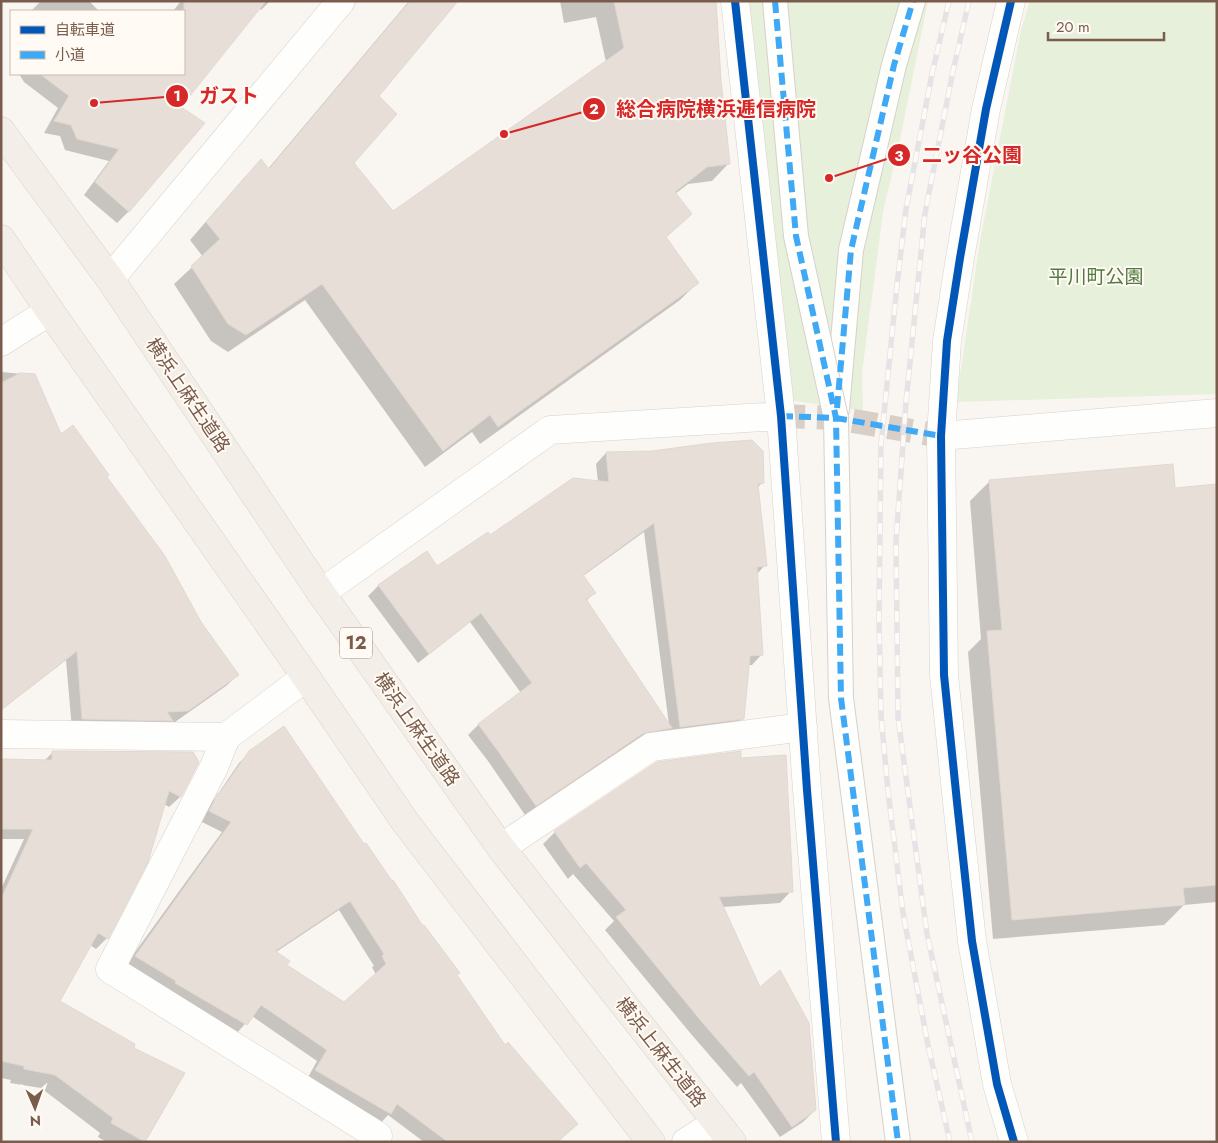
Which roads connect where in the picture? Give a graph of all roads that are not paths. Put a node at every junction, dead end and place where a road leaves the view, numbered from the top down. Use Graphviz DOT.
graph roads {
  1 [pos="341,1"];
  2 [pos="736,1"];
  3 [pos="775,1"];
  4 [pos="913,1"];
  5 [pos="1012,1"];
  6 [pos="1,131"];
  7 [pos="1,239"];
  8 [pos="110,279"];
  9 [pos="50,311"];
  10 [pos="1,342"];
  11 [pos="1217,412"];
  12 [pos="781,416"];
  13 [pos="836,418"];
  14 [pos="941,436"];
  15 [pos="321,593"];
  16 [pos="306,677"];
  17 [pos="803,728"];
  18 [pos="1,734"];
  19 [pos="226,737"];
  20 [pos="501,848"];
  21 [pos="724,1132"];
  22 [pos="378,1136"];
  23 [pos="651,1142"];
  24 [pos="686,1142"];
  25 [pos="836,1142"];
  26 [pos="898,1142"];
  27 [pos="1014,1142"];
  1 -- 8 [label="street"];
  2 -- 12 [label="street"];
  3 -- 13 [label="street, bridge"];
  4 -- 13 [label="street"];
  5 -- 14 [label="street"];
  6 -- 8 [label="main road, 横浜上麻生道路 / 12"];
  7 -- 9 [label="main road"];
  8 -- 15 [label="main road, 横浜上麻生道路 / 12"];
  9 -- 10 [label="street"];
  9 -- 16 [label="main road"];
  11 -- 14 [label="street"];
  12 -- 15 [label="street"];
  12 -- 17 [label="street"];
  13 -- 26 [label="street, bridge"];
  14 -- 27 [label="street"];
  15 -- 20 [label="main road, 横浜上麻生道路 / 12"];
  16 -- 19 [label="street"];
  16 -- 23 [label="main road"];
  17 -- 20 [label="street"];
  17 -- 25 [label="street"];
  18 -- 19 [label="street"];
  19 -- 22 [label="street"];
  20 -- 21 [label="main road, 横浜上麻生道路 / 12"];
  21 -- 24 [label="street"];
}
